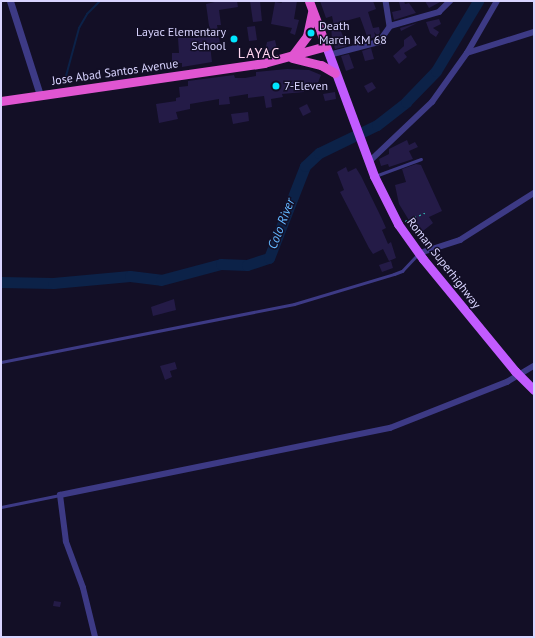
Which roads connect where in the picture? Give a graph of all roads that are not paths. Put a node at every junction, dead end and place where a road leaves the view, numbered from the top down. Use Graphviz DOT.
graph roads {
  1 [pos="10,1"];
  2 [pos="386,1"];
  3 [pos="450,1"];
  4 [pos="496,1"];
  5 [pos="311,5"];
  6 [pos="390,26"];
  7 [pos="534,32"];
  8 [pos="327,51"];
  9 [pos="467,53"];
  10 [pos="289,58"];
  11 [pos="335,73"];
  12 [pos="40,95"];
  13 [pos="1,101"];
  14 [pos="368,159"];
  15 [pos="421,159"];
  16 [pos="374,176"];
  17 [pos="534,193"];
  18 [pos="422,255"];
  19 [pos="1,362"];
  20 [pos="534,366"];
  21 [pos="517,373"];
  22 [pos="534,390"];
  23 [pos="60,495"];
  24 [pos="1,507"];
  25 [pos="95,637"];
  1 -- 12 [label="street"];
  2 -- 6 [label="street"];
  3 -- 6 [label="street"];
  4 -- 9 [label="street"];
  5 -- 8 [label="highway"];
  5 -- 10 [label="highway"];
  6 -- 8 [label="street"];
  7 -- 9 [label="street"];
  8 -- 10 [label="highway, Jose Abad Santos Avenue"];
  8 -- 11 [label="main road, Roman Superhighway"];
  9 -- 14 [label="street"];
  10 -- 11 [label="highway"];
  10 -- 12 [label="highway, Jose Abad Santos Avenue"];
  11 -- 14 [label="main road, Roman Superhighway"];
  12 -- 13 [label="highway, Jose Abad Santos Avenue"];
  14 -- 16 [label="main road, Roman Superhighway"];
  15 -- 16 [label="lane"];
  16 -- 18 [label="main road, Roman Superhighway"];
  17 -- 18 [label="street"];
  18 -- 19 [label="lane"];
  18 -- 21 [label="main road, Roman Superhighway"];
  20 -- 21 [label="street"];
  21 -- 22 [label="main road, Roman Superhighway"];
  21 -- 23 [label="street"];
  23 -- 24 [label="lane"];
  23 -- 25 [label="street"];
}
